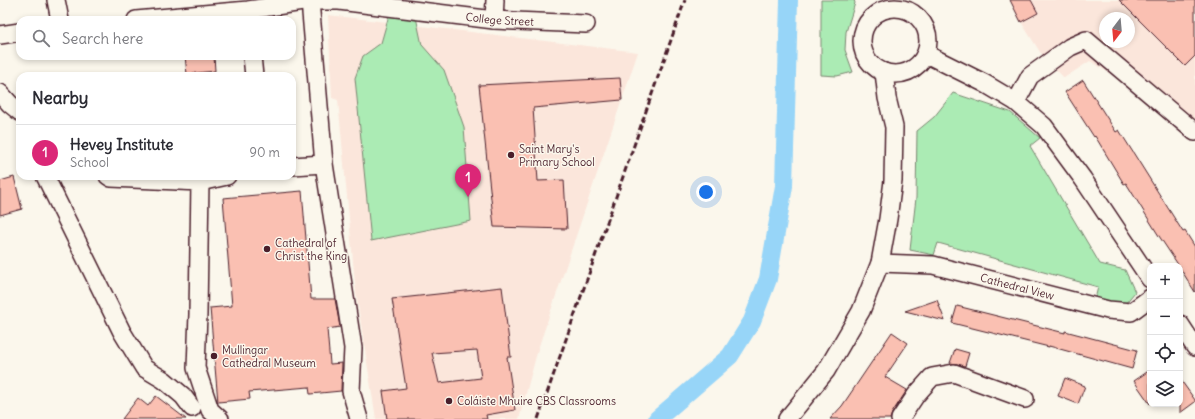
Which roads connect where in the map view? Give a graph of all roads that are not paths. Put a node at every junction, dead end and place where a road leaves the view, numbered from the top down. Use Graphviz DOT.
graph roads {
  1 [pos="56,0"];
  2 [pos="339,0"];
  3 [pos="495,0"];
  4 [pos="310,1"];
  5 [pos="882,5"];
  6 [pos="438,7"];
  7 [pos="248,10"];
  8 [pos="59,16"];
  9 [pos="181,16"];
  10 [pos="494,20"];
  11 [pos="586,24"];
  12 [pos="16,33"];
  13 [pos="0,35"];
  14 [pos="926,54"];
  15 [pos="252,60"];
  16 [pos="254,72"];
  17 [pos="884,72"];
  18 [pos="1016,102"];
  19 [pos="10,103"];
  20 [pos="16,116"];
  21 [pos="1191,128"];
  22 [pos="324,164"];
  23 [pos="296,166"];
  24 [pos="47,180"];
  25 [pos="156,180"];
  26 [pos="209,180"];
  27 [pos="200,182"];
  28 [pos="880,263"];
  29 [pos="1147,274"];
  30 [pos="1149,299"];
  31 [pos="1183,329"];
  32 [pos="1195,347"];
  33 [pos="1026,399"];
  34 [pos="192,408"];
  35 [pos="220,419"];
  36 [pos="358,419"];
  37 [pos="787,419"];
  38 [pos="900,419"];
  1 -- 8 [label="street"];
  2 -- 4 [label="street, College Street"];
  2 -- 6 [label="street, College Street"];
  3 -- 10 [label="street"];
  4 -- 7 [label="street, College Street"];
  4 -- 22 [label="street"];
  5 -- 14 [label="street"];
  5 -- 17 [label="street"];
  6 -- 10 [label="street, College Street"];
  7 -- 9 [label="street, College Street"];
  10 -- 11 [label="street, College Street"];
  12 -- 13 [label="street"];
  14 -- 17 [label="street"];
  14 -- 18 [label="street"];
  15 -- 16 [label="street"];
  17 -- 28 [label="street"];
  18 -- 21 [label="street"];
  18 -- 29 [label="street"];
  19 -- 20 [label="street"];
  22 -- 23 [label="street"];
  22 -- 36 [label="street"];
  24 -- 34 [label="street"];
  25 -- 27 [label="street"];
  26 -- 27 [label="street"];
  27 -- 35 [label="street"];
  28 -- 30 [label="street, Cathedral View"];
  28 -- 37 [label="street"];
  31 -- 32 [label="street"];
  33 -- 38 [label="street"];
}
